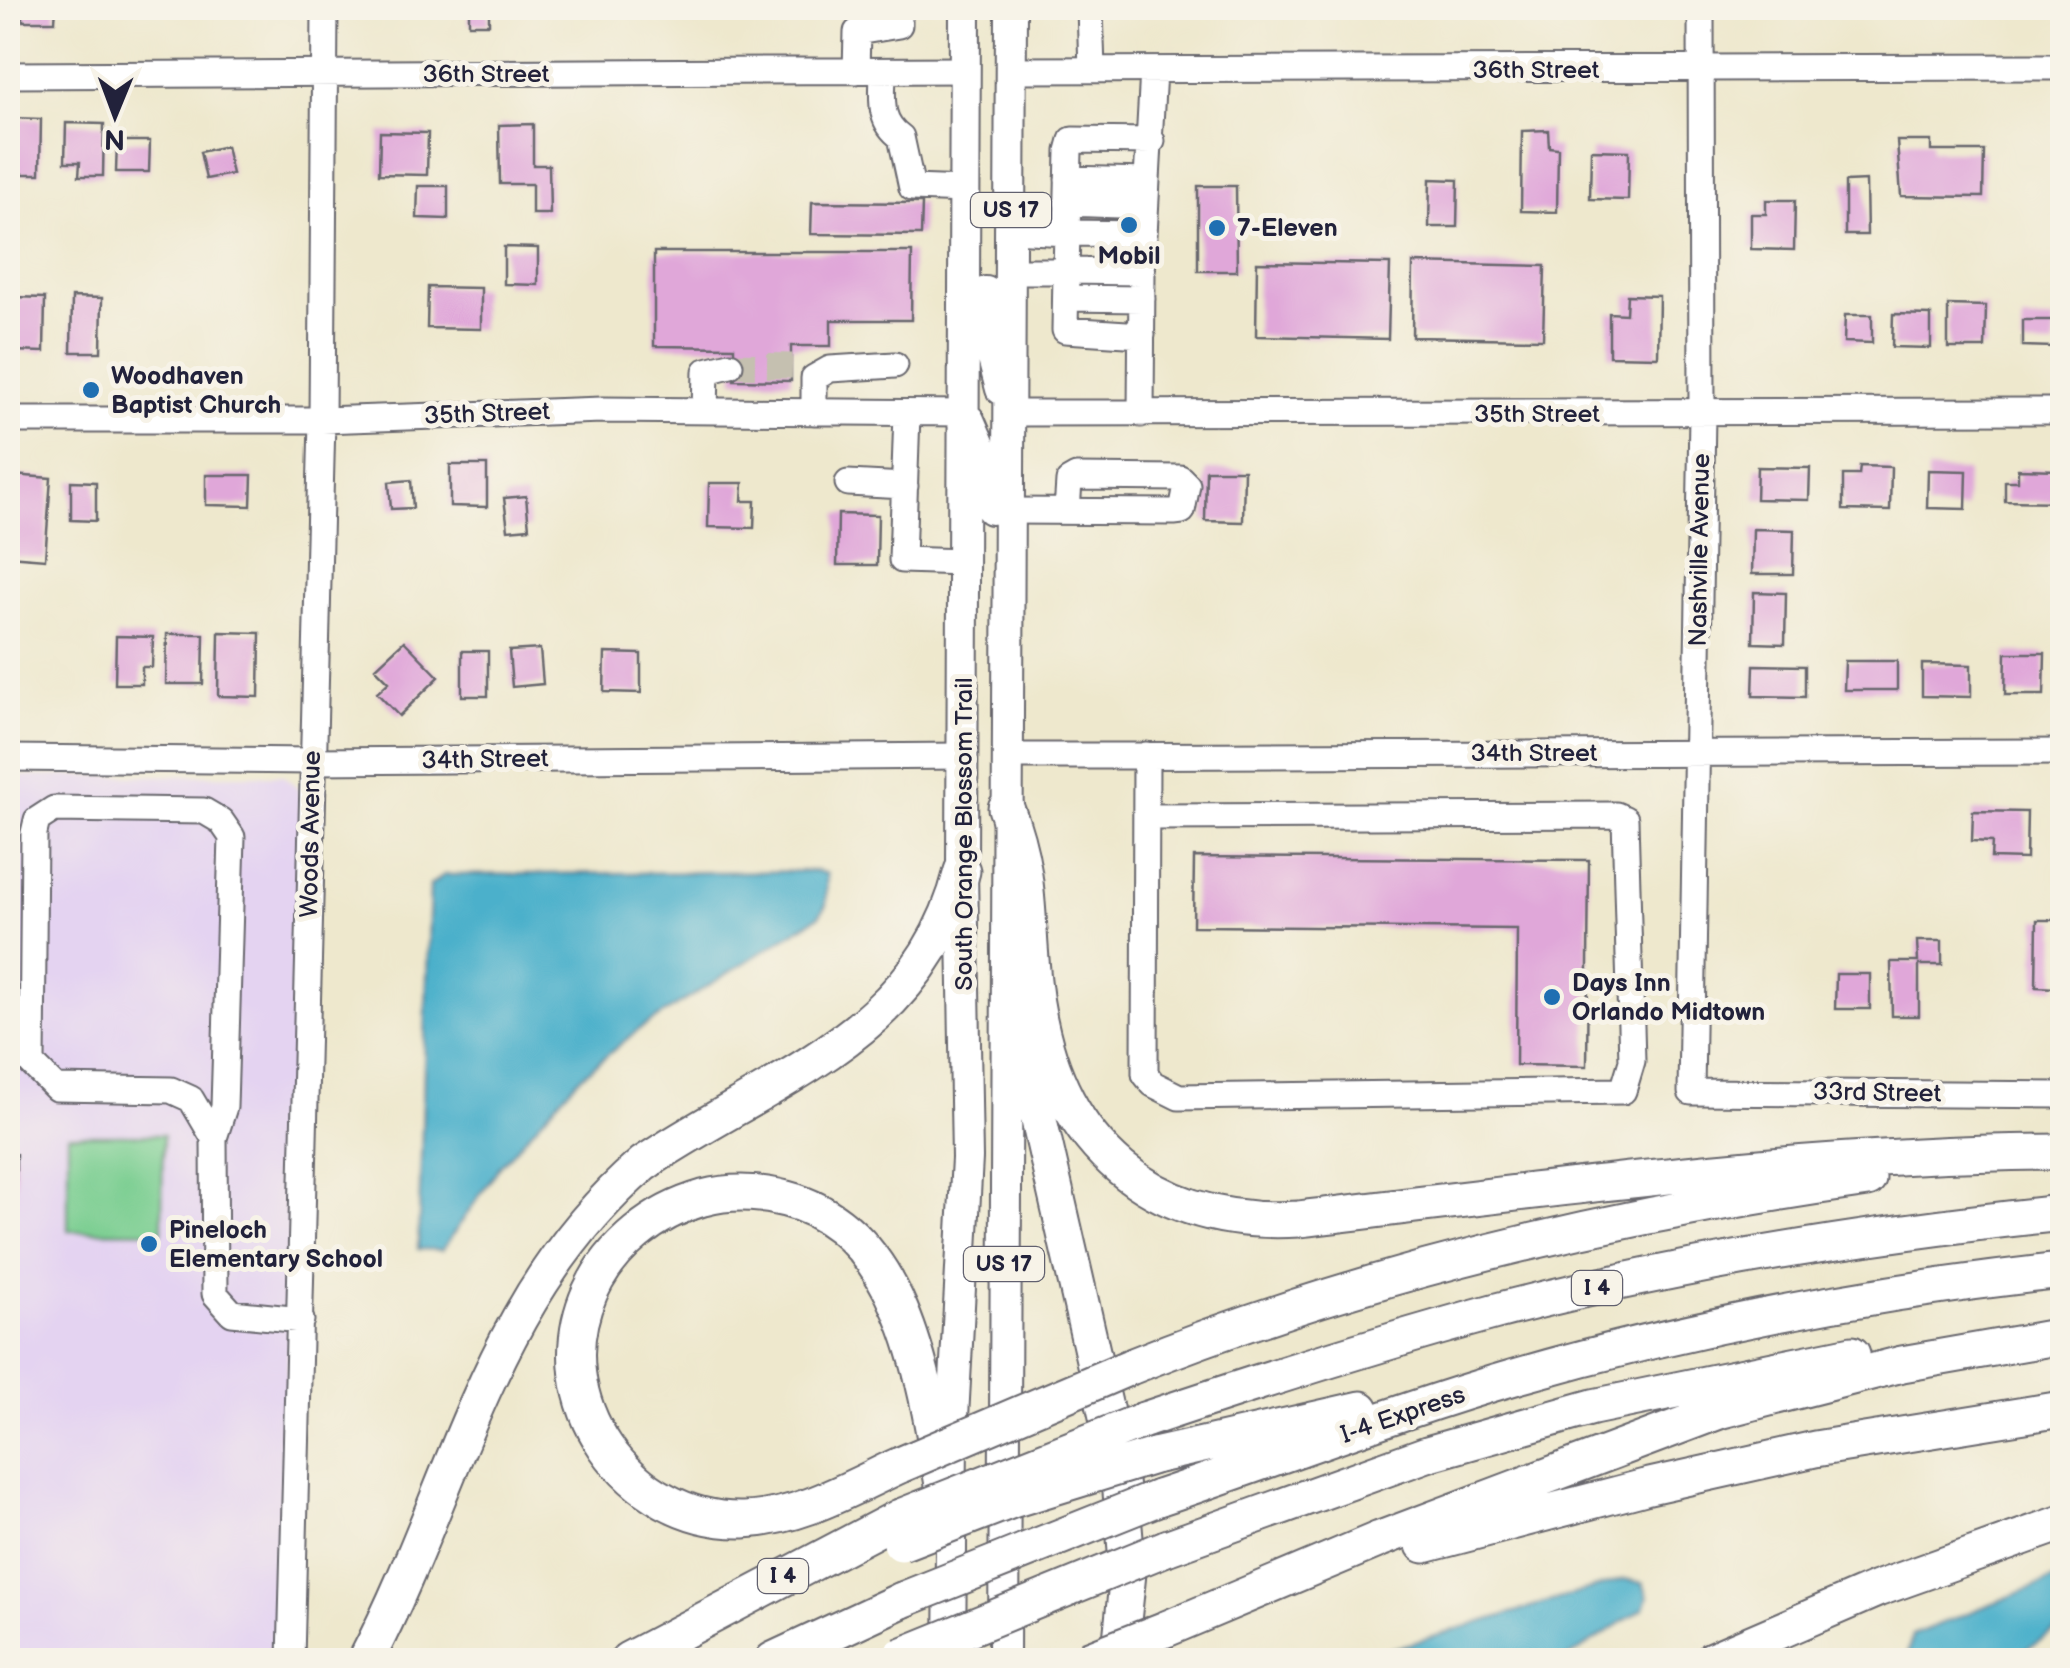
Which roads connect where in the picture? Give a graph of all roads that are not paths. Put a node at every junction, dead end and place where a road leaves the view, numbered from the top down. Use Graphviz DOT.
graph roads {
  1 [pos="325,8"];
  2 [pos="899,8"];
  3 [pos="965,8"];
  4 [pos="1011,8"];
  5 [pos="1090,8"];
  6 [pos="1701,8"];
  7 [pos="2062,68"];
  8 [pos="1700,69"];
  9 [pos="965,70"];
  10 [pos="1010,70"];
  11 [pos="1092,70"];
  12 [pos="1152,70"];
  13 [pos="870,71"];
  14 [pos="324,75"];
  15 [pos="8,76"];
  16 [pos="965,132"];
  17 [pos="1152,141"];
  18 [pos="966,190"];
  19 [pos="1068,191"];
  20 [pos="1145,193"];
  21 [pos="1011,230"];
  22 [pos="1067,233"];
  23 [pos="1144,234"];
  24 [pos="1066,271"];
  25 [pos="1012,272"];
  26 [pos="1142,285"];
  27 [pos="1066,298"];
  28 [pos="1142,335"];
  29 [pos="730,365"];
  30 [pos="895,365"];
  31 [pos="705,411"];
  32 [pos="2062,411"];
  33 [pos="814,412"];
  34 [pos="907,412"];
  35 [pos="966,413"];
  36 [pos="1012,413"];
  37 [pos="1141,414"];
  38 [pos="1702,414"];
  39 [pos="8,420"];
  40 [pos="322,420"];
  41 [pos="848,483"];
  42 [pos="905,486"];
  43 [pos="1011,511"];
  44 [pos="1067,512"];
  45 [pos="964,562"];
  46 [pos="1696,752"];
  47 [pos="2062,752"];
  48 [pos="1146,755"];
  49 [pos="963,756"];
  50 [pos="1006,756"];
  51 [pos="8,758"];
  52 [pos="312,761"];
  53 [pos="1006,808"];
  54 [pos="1146,817"];
  55 [pos="1008,868"];
  56 [pos="962,870"];
  57 [pos="1692,1092"];
  58 [pos="2062,1095"];
  59 [pos="214,1138"];
  60 [pos="2062,1155"];
  61 [pos="2062,1212"];
  62 [pos="2062,1271"];
  63 [pos="301,1320"];
  64 [pos="2062,1328"];
  65 [pos="2062,1336"];
  66 [pos="1518,1376"];
  67 [pos="2062,1409"];
  68 [pos="2062,1523"];
  69 [pos="901,1530"];
  70 [pos="952,1536"];
  71 [pos="1166,1629"];
  72 [pos="896,1658"];
  73 [pos="291,1660"];
  74 [pos="366,1660"];
  75 [pos="628,1660"];
  76 [pos="773,1660"];
  77 [pos="950,1660"];
  78 [pos="1004,1660"];
  79 [pos="1086,1660"];
  80 [pos="1118,1660"];
  81 [pos="1712,1660"];
  1 -- 14 [label="street, Woods Avenue"];
  2 -- 13 [label="street"];
  3 -- 9 [label="main road, South Orange Blossom Trail / US 17"];
  4 -- 10 [label="main road, South Orange Blossom Trail / US 17"];
  5 -- 11 [label="street"];
  6 -- 8 [label="street, Nashville Avenue"];
  7 -- 8 [label="street, 36th Street"];
  8 -- 12 [label="street, 36th Street"];
  8 -- 38 [label="street, Nashville Avenue"];
  9 -- 13 [label="street, 36th Street"];
  9 -- 16 [label="main road, South Orange Blossom Trail / US 17"];
  10 -- 11 [label="street, 36th Street"];
  10 -- 21 [label="main road, South Orange Blossom Trail / US 17"];
  11 -- 12 [label="street, 36th Street"];
  12 -- 17 [label="street"];
  13 -- 14 [label="street, 36th Street"];
  13 -- 18 [label="street"];
  14 -- 15 [label="street, 36th Street"];
  14 -- 40 [label="street, Woods Avenue"];
  16 -- 18 [label="main road, South Orange Blossom Trail / US 17"];
  16 -- 36 [label="main road"];
  17 -- 19 [label="street"];
  17 -- 20 [label="street"];
  18 -- 35 [label="main road, South Orange Blossom Trail / US 17"];
  19 -- 20 [label="street"];
  19 -- 22 [label="street"];
  20 -- 23 [label="street"];
  21 -- 22 [label="street"];
  21 -- 25 [label="main road, South Orange Blossom Trail / US 17"];
  22 -- 23 [label="street"];
  22 -- 24 [label="street"];
  23 -- 26 [label="street"];
  24 -- 25 [label="street"];
  24 -- 26 [label="street"];
  24 -- 27 [label="street"];
  25 -- 36 [label="main road, South Orange Blossom Trail / US 17"];
  26 -- 27 [label="street"];
  26 -- 28 [label="street"];
  27 -- 28 [label="street"];
  28 -- 37 [label="street"];
  29 -- 31 [label="street"];
  30 -- 33 [label="street"];
  31 -- 33 [label="street, 35th Street"];
  31 -- 40 [label="street, 35th Street"];
  32 -- 38 [label="street, 35th Street"];
  33 -- 34 [label="street, 35th Street"];
  34 -- 35 [label="street, 35th Street"];
  34 -- 42 [label="street"];
  35 -- 45 [label="main road, South Orange Blossom Trail / US 17"];
  35 -- 50 [label="main road"];
  36 -- 37 [label="street, 35th Street"];
  36 -- 43 [label="main road, South Orange Blossom Trail / US 17"];
  37 -- 38 [label="street, 35th Street"];
  38 -- 46 [label="street, Nashville Avenue"];
  39 -- 40 [label="street, 35th Street"];
  40 -- 52 [label="street, Woods Avenue"];
  41 -- 42 [label="street"];
  42 -- 45 [label="street"];
  43 -- 44 [label="street"];
  43 -- 50 [label="main road, South Orange Blossom Trail / US 17"];
  45 -- 49 [label="main road, South Orange Blossom Trail / US 17"];
  46 -- 47 [label="street, 34th Street"];
  46 -- 48 [label="street, 34th Street"];
  46 -- 57 [label="street, Nashville Avenue"];
  48 -- 50 [label="street, 34th Street"];
  48 -- 54 [label="street"];
  49 -- 52 [label="street, 34th Street"];
  49 -- 56 [label="main road, South Orange Blossom Trail / US 17"];
  50 -- 53 [label="main road, South Orange Blossom Trail / US 17"];
  51 -- 52 [label="street, 34th Street"];
  52 -- 63 [label="street, Woods Avenue"];
  53 -- 55 [label="main road, South Orange Blossom Trail / US 17"];
  53 -- 60 [label="highway"];
  54 -- 54 [label="street"];
  55 -- 78 [label="main road, South Orange Blossom Trail / US 17"];
  55 -- 80 [label="highway"];
  56 -- 70 [label="main road, South Orange Blossom Trail / US 17"];
  56 -- 74 [label="highway"];
  57 -- 58 [label="street, 33rd Street"];
  59 -- 59 [label="street"];
  59 -- 63 [label="street"];
  60 -- 70 [label="highway, bridge"];
  61 -- 69 [label="highway, I 4, bridge"];
  62 -- 66 [label="highway, I-4 Express"];
  63 -- 73 [label="street, Woods Avenue"];
  64 -- 72 [label="highway, I-4 Express, bridge"];
  65 -- 71 [label="highway"];
  66 -- 69 [label="highway, bridge"];
  66 -- 76 [label="highway, I-4 Express, bridge"];
  67 -- 71 [label="highway"];
  68 -- 81 [label="highway"];
  69 -- 75 [label="highway, I 4"];
  70 -- 77 [label="main road, South Orange Blossom Trail / US 17"];
  71 -- 79 [label="highway, bridge"];
}
